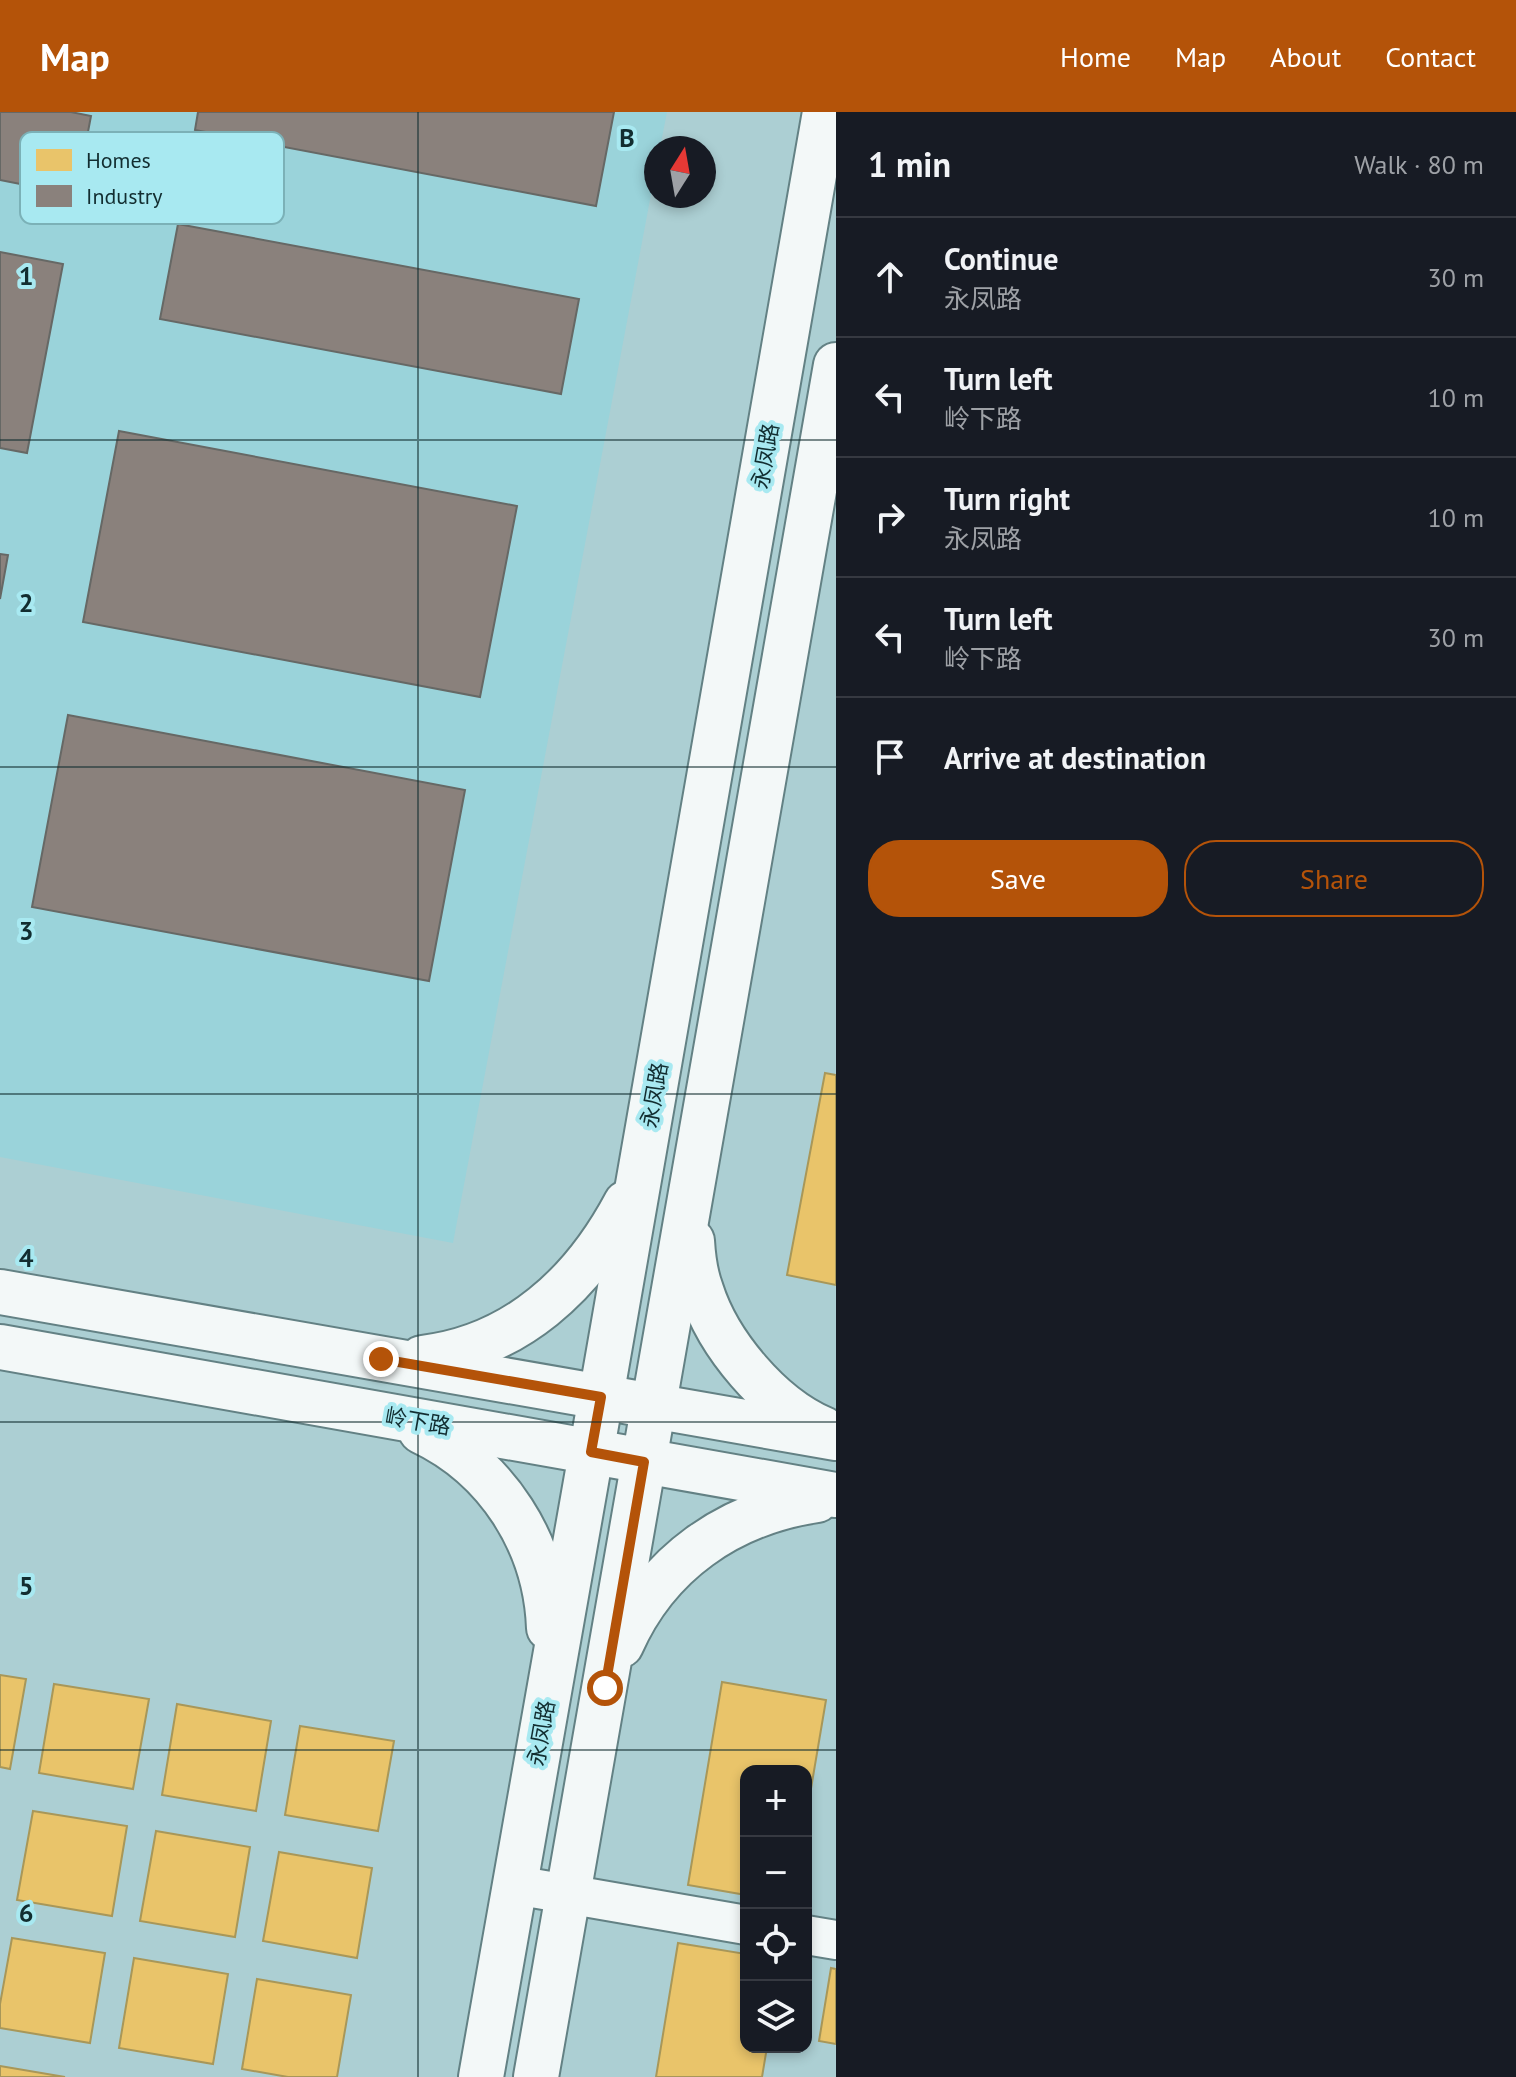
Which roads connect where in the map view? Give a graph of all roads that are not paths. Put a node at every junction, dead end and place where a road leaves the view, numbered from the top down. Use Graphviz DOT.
graph roads {
  1 [pos="825,112"];
  2 [pos="822,207"];
  3 [pos="836,365"];
  4 [pos="643,1160"];
  5 [pos="691,1195"];
  6 [pos="0,1292"];
  7 [pos="0,1347"];
  8 [pos="381,1359"];
  9 [pos="601,1397"];
  10 [pos="654,1406"];
  11 [pos="366,1412"];
  12 [pos="836,1436"];
  13 [pos="591,1452"];
  14 [pos="644,1462"];
  15 [pos="836,1497"];
  16 [pos="605,1688"];
  17 [pos="549,1689"];
  18 [pos="515,1885"];
  19 [pos="568,1895"];
  20 [pos="740,1924"];
  21 [pos="812,1936"];
  22 [pos="836,1940"];
  23 [pos="481,2077"];
  24 [pos="536,2077"];
  1 -- 2 [label="street, 永凤路"];
  2 -- 4 [label="street, 永凤路"];
  3 -- 5 [label="street"];
  4 -- 8 [label="street"];
  4 -- 9 [label="street, 永凤路"];
  5 -- 10 [label="street"];
  5 -- 12 [label="street"];
  6 -- 8 [label="street"];
  7 -- 11 [label="street, 岭下路"];
  8 -- 9 [label="street"];
  9 -- 10 [label="street"];
  9 -- 13 [label="street, 永凤路"];
  10 -- 12 [label="street"];
  10 -- 14 [label="street"];
  11 -- 13 [label="street, 岭下路"];
  11 -- 17 [label="street"];
  13 -- 14 [label="street, 岭下路"];
  13 -- 17 [label="street, 永凤路"];
  14 -- 15 [label="street, 岭下路"];
  14 -- 16 [label="street"];
  15 -- 16 [label="street"];
  16 -- 19 [label="street"];
  17 -- 18 [label="street, 永凤路"];
  18 -- 19 [label="street"];
  18 -- 23 [label="street, 永凤路"];
  19 -- 20 [label="street"];
  19 -- 24 [label="street"];
  21 -- 22 [label="street"];
}
